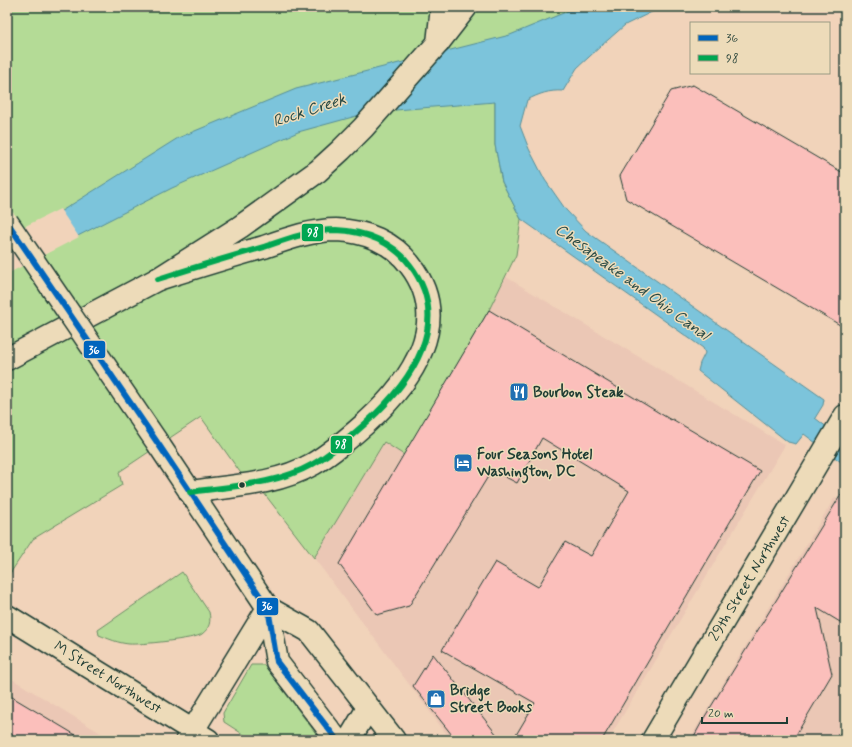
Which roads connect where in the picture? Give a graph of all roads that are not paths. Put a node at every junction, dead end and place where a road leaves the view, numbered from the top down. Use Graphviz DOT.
graph roads {
  1 [pos="442,7"];
  2 [pos="466,7"];
  3 [pos="438,42"];
  4 [pos="7,222"];
  5 [pos="158,279"];
  6 [pos="7,359"];
  7 [pos="845,416"];
  8 [pos="190,492"];
  9 [pos="268,608"];
  10 [pos="7,616"];
  11 [pos="368,708"];
  12 [pos="196,737"];
  13 [pos="337,740"];
  14 [pos="349,740"];
  15 [pos="394,740"];
  16 [pos="654,740"];
  1 -- 3 [label="main road"];
  2 -- 3 [label="main road"];
  3 -- 5 [label="main road"];
  4 -- 8 [label="main road, bridge"];
  5 -- 6 [label="main road"];
  5 -- 8 [label="main road"];
  7 -- 16 [label="main road, 29th Street Northwest"];
  8 -- 9 [label="main road"];
  9 -- 11 [label="main road"];
  9 -- 12 [label="main road"];
  9 -- 13 [label="main road"];
  10 -- 12 [label="main road, M Street Northwest"];
  11 -- 14 [label="main road"];
  11 -- 15 [label="main road"];
}
